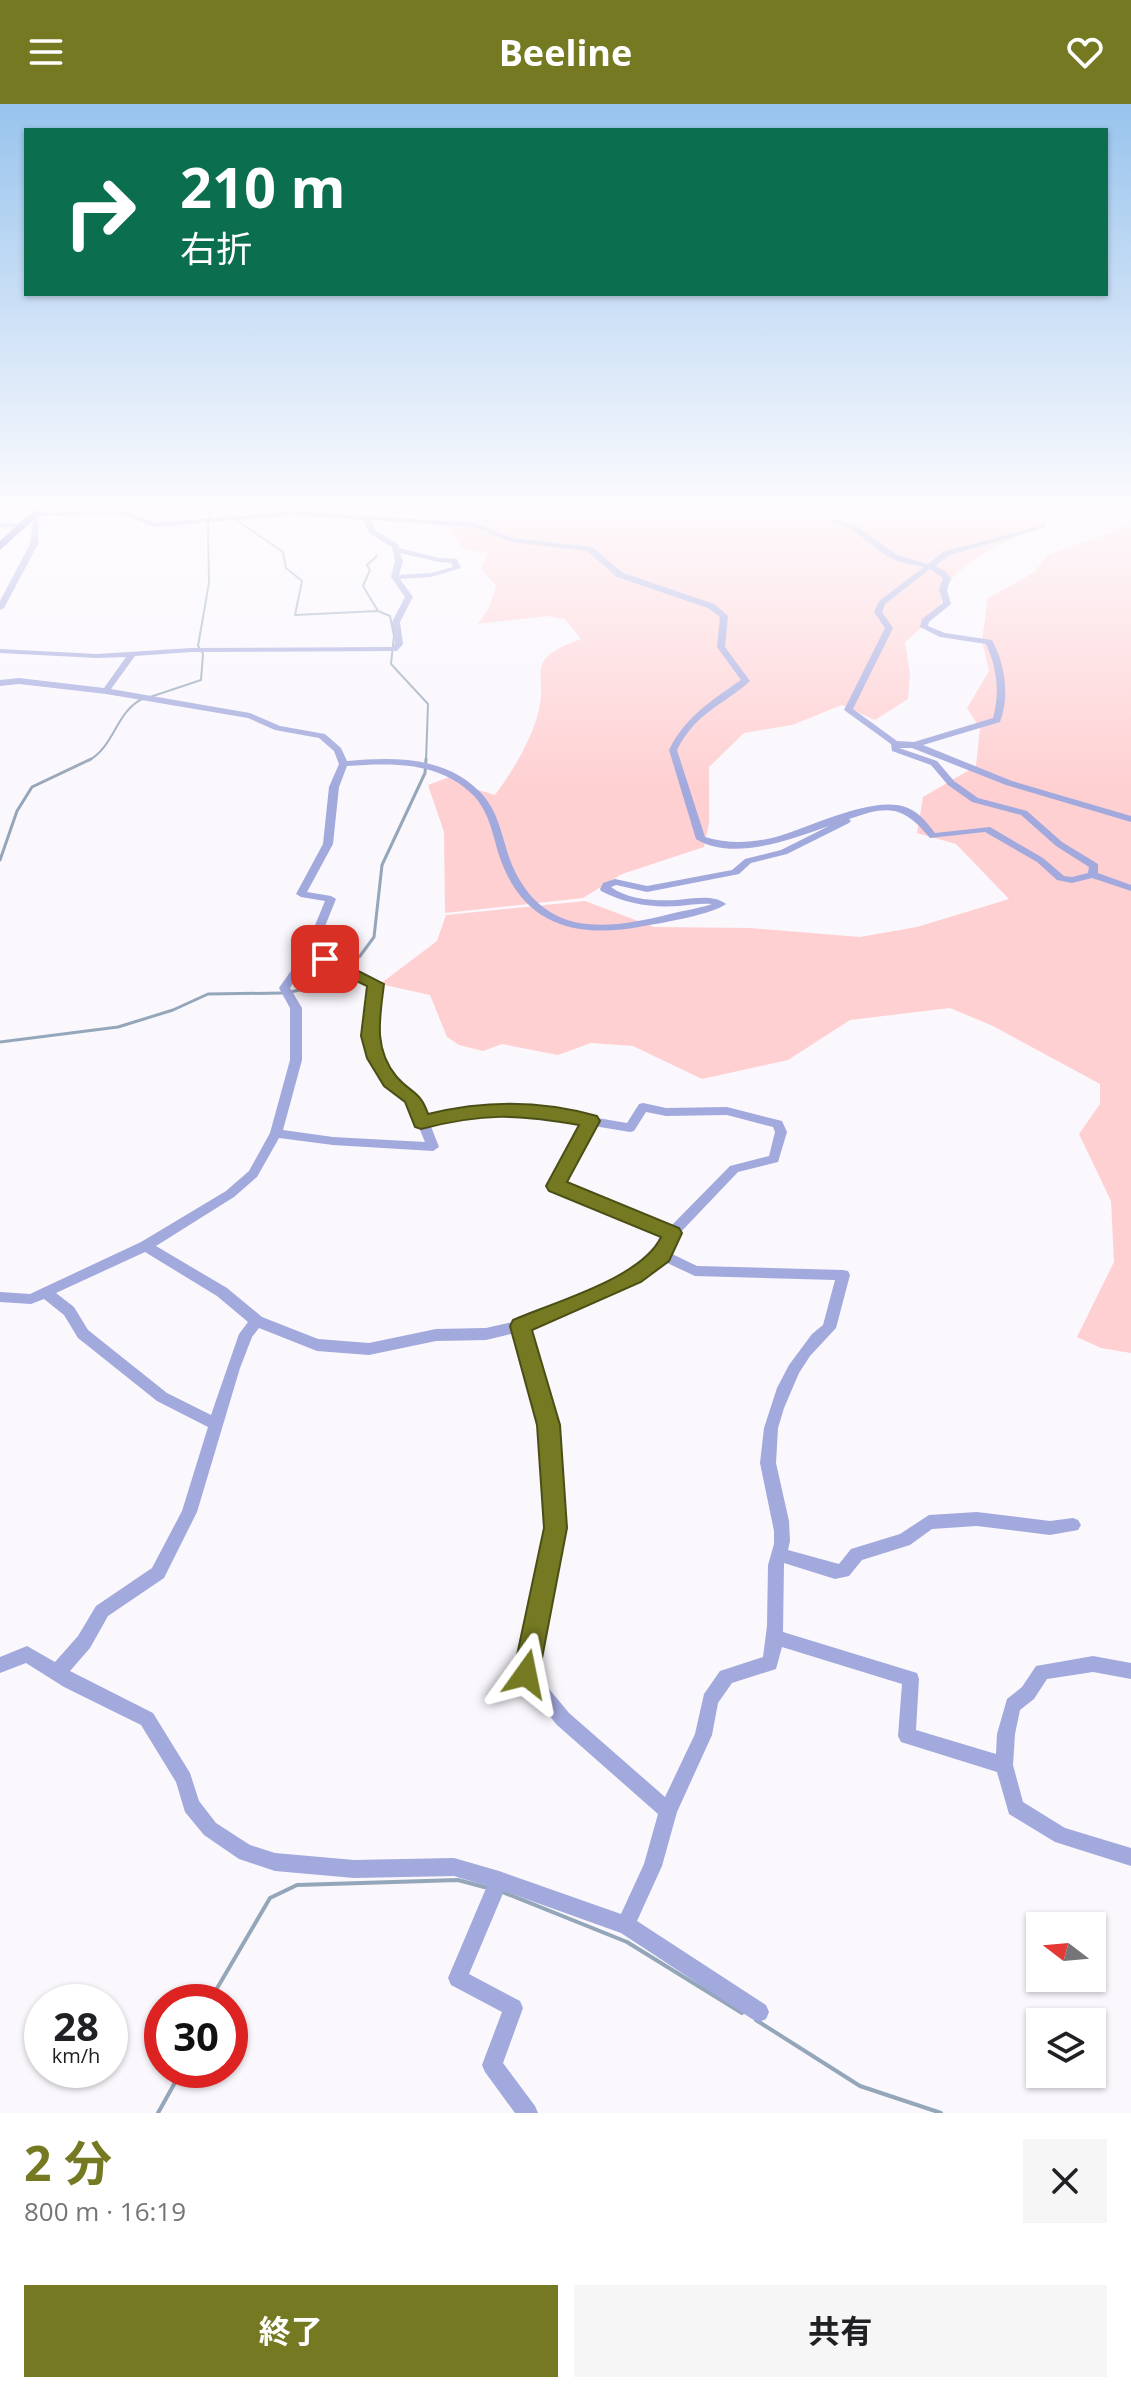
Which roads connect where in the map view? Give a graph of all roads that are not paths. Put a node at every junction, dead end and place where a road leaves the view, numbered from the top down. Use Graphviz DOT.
graph roads {
  1 [pos="408,600"];
  2 [pos="690,600"];
  3 [pos="887,600"];
  4 [pos="946,600"];
  5 [pos="0,651"];
  6 [pos="132,654"];
  7 [pos="0,683"];
  8 [pos="106,691"];
  9 [pos="895,743"];
  10 [pos="914,745"];
  11 [pos="344,764"];
  12 [pos="864,811"];
  13 [pos="1131,819"];
  14 [pos="1093,875"];
  15 [pos="1131,888"];
  16 [pos="309,952"];
  17 [pos="591,1121"];
  18 [pos="421,1122"];
  19 [pos="276,1133"];
  20 [pos="672,1233"];
  21 [pos="146,1246"];
  22 [pos="662,1255"];
  23 [pos="46,1293"];
  24 [pos="0,1297"];
  25 [pos="257,1321"];
  26 [pos="520,1326"];
  27 [pos="214,1423"];
  28 [pos="1073,1525"];
  29 [pos="778,1554"];
  30 [pos="777,1638"];
  31 [pos="0,1665"];
  32 [pos="1131,1671"];
  33 [pos="58,1672"];
  34 [pos="1004,1765"];
  35 [pos="668,1811"];
  36 [pos="1131,1857"];
  37 [pos="499,1880"];
  38 [pos="626,1925"];
  39 [pos="759,2012"];
  40 [pos="528,2113"];
  1 -- 6 [label="street"];
  2 -- 12 [label="street"];
  3 -- 9 [label="street"];
  4 -- 10 [label="street"];
  5 -- 6 [label="street"];
  6 -- 8 [label="street"];
  7 -- 8 [label="street"];
  8 -- 11 [label="street"];
  9 -- 10 [label="street"];
  9 -- 14 [label="street"];
  10 -- 13 [label="street"];
  11 -- 12 [label="street"];
  11 -- 16 [label="street"];
  12 -- 14 [label="street"];
  14 -- 15 [label="street"];
  16 -- 18 [label="street"];
  16 -- 19 [label="street"];
  17 -- 18 [label="street"];
  17 -- 20 [label="street"];
  17 -- 20 [label="street"];
  18 -- 19 [label="street"];
  19 -- 21 [label="street"];
  20 -- 22 [label="street"];
  21 -- 23 [label="street"];
  21 -- 25 [label="street"];
  22 -- 26 [label="street"];
  22 -- 29 [label="street"];
  23 -- 24 [label="street"];
  23 -- 27 [label="street"];
  25 -- 26 [label="street"];
  25 -- 27 [label="street"];
  26 -- 35 [label="street"];
  27 -- 33 [label="street"];
  28 -- 29 [label="street"];
  29 -- 30 [label="street"];
  30 -- 34 [label="street"];
  30 -- 35 [label="street"];
  31 -- 33 [label="street"];
  32 -- 34 [label="street"];
  33 -- 37 [label="street"];
  34 -- 36 [label="street"];
  35 -- 38 [label="street"];
  37 -- 38 [label="street"];
  37 -- 40 [label="street"];
  38 -- 39 [label="street"];
}
